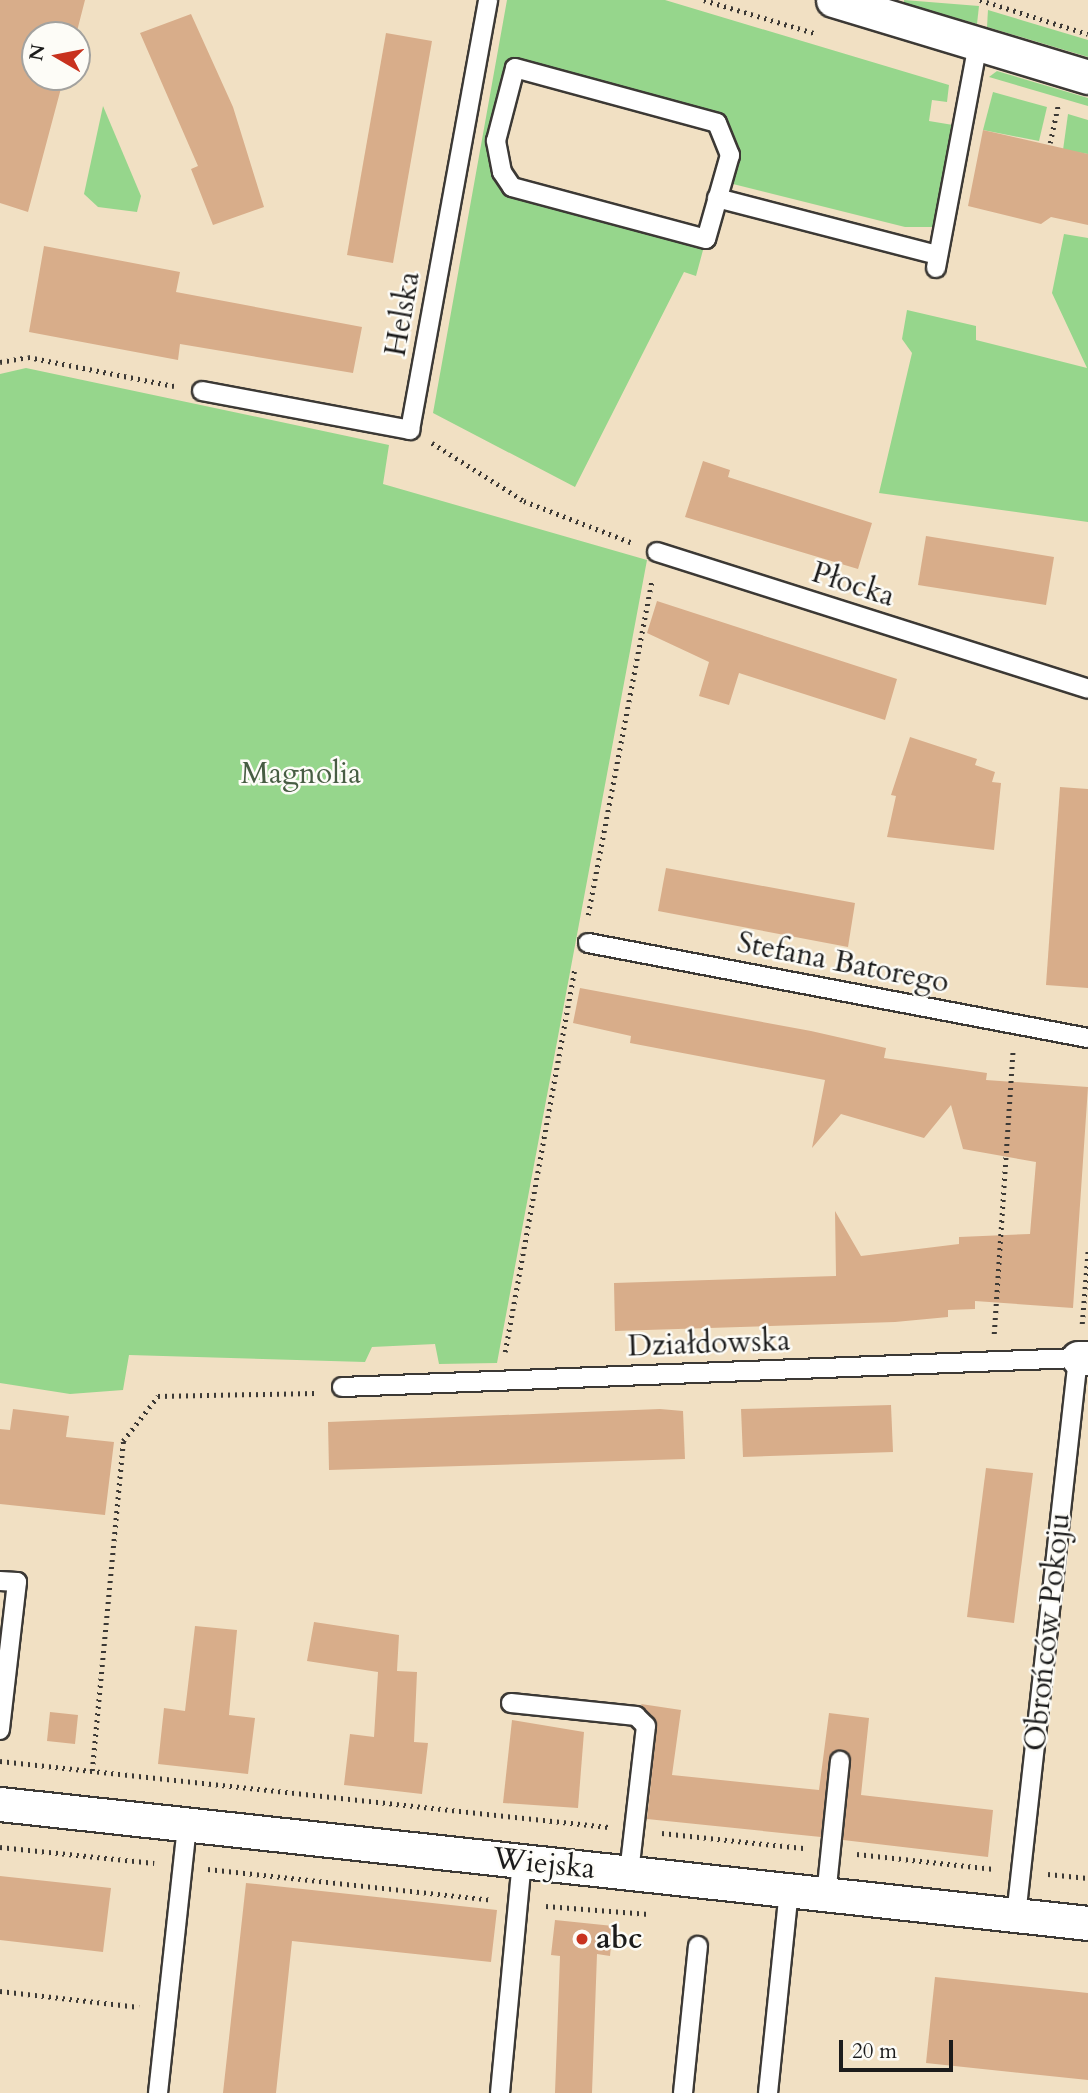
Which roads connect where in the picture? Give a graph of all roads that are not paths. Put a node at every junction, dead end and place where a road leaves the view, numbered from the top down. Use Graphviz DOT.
graph roads {
  1 [pos="488,0"];
  2 [pos="833,0"];
  3 [pos="978,44"];
  4 [pos="1088,77"];
  5 [pos="717,198"];
  6 [pos="202,391"];
  7 [pos="657,552"];
  8 [pos="1088,689"];
  9 [pos="588,943"];
  10 [pos="1088,1038"];
  11 [pos="1082,1348"];
  12 [pos="342,1387"];
  13 [pos="0,1581"];
  14 [pos="511,1703"];
  15 [pos="0,1730"];
  16 [pos="840,1761"];
  17 [pos="0,1804"];
  18 [pos="187,1825"];
  19 [pos="522,1862"];
  20 [pos="629,1874"];
  21 [pos="789,1891"];
  22 [pos="826,1896"];
  23 [pos="1016,1916"];
  24 [pos="1088,1923"];
  25 [pos="698,1946"];
  26 [pos="158,2093"];
  27 [pos="500,2093"];
  28 [pos="683,2093"];
  29 [pos="768,2093"];
  1 -- 6 [label="lane, Helska"];
  2 -- 3 [label="street"];
  3 -- 4 [label="street"];
  3 -- 5 [label="lane"];
  5 -- 5 [label="lane"];
  7 -- 8 [label="lane, Płocka"];
  9 -- 10 [label="lane, Stefana Batorego"];
  11 -- 12 [label="lane, Działdowska"];
  11 -- 23 [label="lane, Obrońców Pokoju"];
  13 -- 15 [label="lane"];
  14 -- 20 [label="lane"];
  16 -- 22 [label="lane"];
  17 -- 18 [label="street, Wiejska"];
  18 -- 19 [label="street, Wiejska"];
  18 -- 26 [label="lane"];
  19 -- 20 [label="street, Wiejska"];
  19 -- 27 [label="lane"];
  20 -- 21 [label="street, Wiejska"];
  21 -- 22 [label="street, Wiejska"];
  21 -- 29 [label="lane"];
  22 -- 23 [label="street, Wiejska"];
  23 -- 24 [label="street, Wiejska"];
  25 -- 28 [label="lane"];
}
